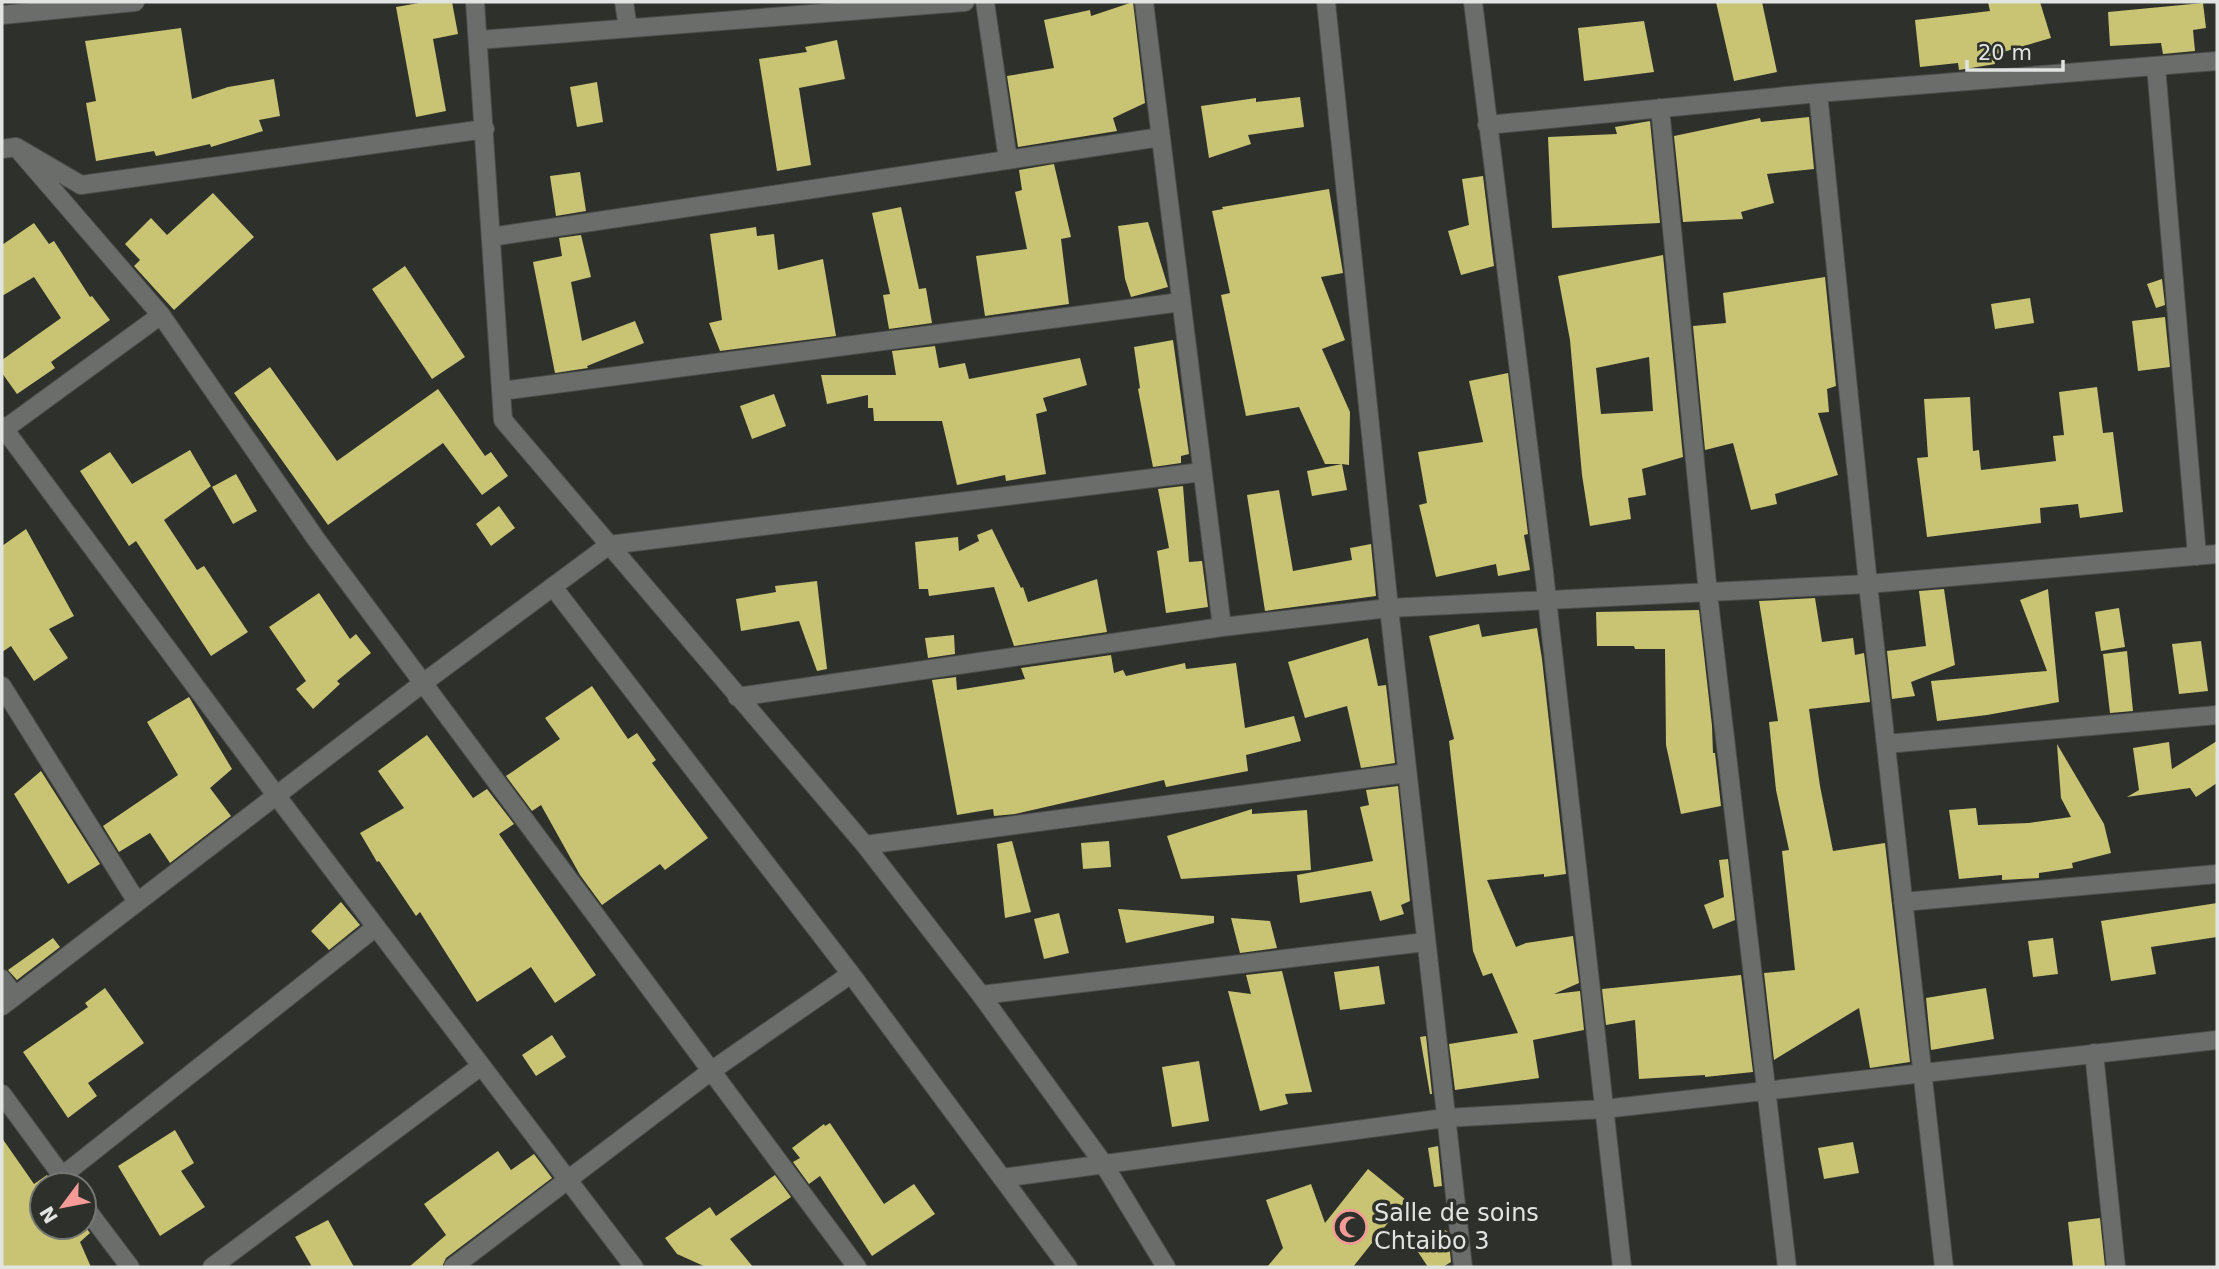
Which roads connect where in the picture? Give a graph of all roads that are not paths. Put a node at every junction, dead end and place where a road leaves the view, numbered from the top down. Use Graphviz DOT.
graph roads {
  1 [pos="135,2"];
  2 [pos="475,2"];
  3 [pos="624,2"];
  4 [pos="965,2"];
  5 [pos="985,2"];
  6 [pos="1144,2"];
  7 [pos="1326,2"];
  8 [pos="1473,2"];
  9 [pos="2,15"];
  10 [pos="628,28"];
  11 [pos="479,40"];
  12 [pos="2217,61"];
  13 [pos="2156,66"];
  14 [pos="1818,93"];
  15 [pos="1660,108"];
  16 [pos="1487,125"];
  17 [pos="485,129"];
  18 [pos="1161,138"];
  19 [pos="9,148"];
  20 [pos="1008,160"];
  21 [pos="491,237"];
  22 [pos="1181,302"];
  23 [pos="161,315"];
  24 [pos="500,391"];
  25 [pos="3,429"];
  26 [pos="1202,472"];
  27 [pos="609,545"];
  28 [pos="2217,554"];
  29 [pos="2197,556"];
  30 [pos="1868,584"];
  31 [pos="553,587"];
  32 [pos="1708,593"];
  33 [pos="1547,601"];
  34 [pos="1389,608"];
  35 [pos="1222,627"];
  36 [pos="423,683"];
  37 [pos="2,686"];
  38 [pos="737,697"];
  39 [pos="2217,715"];
  40 [pos="1886,744"];
  41 [pos="1407,773"];
  42 [pos="276,795"];
  43 [pos="865,845"];
  44 [pos="2217,874"];
  45 [pos="138,902"];
  46 [pos="1903,902"];
  47 [pos="376,927"];
  48 [pos="1425,942"];
  49 [pos="851,974"];
  50 [pos="2,979"];
  51 [pos="981,995"];
  52 [pos="8,1001"];
  53 [pos="2217,1040"];
  54 [pos="2094,1053"];
  55 [pos="481,1066"];
  56 [pos="711,1071"];
  57 [pos="1922,1072"];
  58 [pos="1767,1090"];
  59 [pos="2,1094"];
  60 [pos="1604,1109"];
  61 [pos="1445,1118"];
  62 [pos="1103,1163"];
  63 [pos="58,1171"];
  64 [pos="76,1171"];
  65 [pos="1002,1178"];
  66 [pos="568,1180"];
  67 [pos="98,1225"];
  68 [pos="130,1267"];
  69 [pos="212,1267"];
  70 [pos="453,1267"];
  71 [pos="634,1267"];
  72 [pos="857,1267"];
  73 [pos="1068,1267"];
  74 [pos="1166,1267"];
  75 [pos="1463,1267"];
  76 [pos="1622,1267"];
  77 [pos="1787,1267"];
  78 [pos="1944,1267"];
  79 [pos="2116,1267"];
  1 -- 9 [label="street"];
  2 -- 11 [label="street"];
  3 -- 10 [label="street"];
  4 -- 10 [label="street"];
  5 -- 20 [label="street"];
  6 -- 18 [label="street"];
  7 -- 34 [label="street"];
  8 -- 16 [label="street"];
  10 -- 11 [label="street"];
  11 -- 17 [label="street"];
  12 -- 13 [label="street"];
  13 -- 14 [label="street"];
  13 -- 29 [label="street"];
  14 -- 15 [label="street"];
  14 -- 30 [label="street"];
  15 -- 16 [label="street"];
  15 -- 32 [label="street"];
  16 -- 33 [label="street"];
  17 -- 19 [label="street"];
  17 -- 21 [label="street"];
  18 -- 20 [label="street"];
  18 -- 22 [label="street"];
  19 -- 23 [label="street"];
  20 -- 21 [label="street"];
  21 -- 24 [label="street"];
  22 -- 24 [label="street"];
  22 -- 26 [label="street"];
  23 -- 25 [label="street"];
  23 -- 36 [label="street"];
  24 -- 27 [label="street"];
  25 -- 42 [label="street"];
  26 -- 27 [label="street"];
  26 -- 35 [label="street"];
  27 -- 31 [label="street"];
  27 -- 38 [label="street"];
  28 -- 29 [label="street"];
  29 -- 30 [label="street"];
  30 -- 32 [label="street"];
  30 -- 40 [label="street"];
  31 -- 36 [label="street"];
  31 -- 49 [label="street"];
  32 -- 33 [label="street"];
  32 -- 58 [label="street"];
  33 -- 34 [label="street"];
  33 -- 60 [label="street"];
  34 -- 35 [label="street"];
  34 -- 41 [label="street"];
  35 -- 38 [label="street"];
  36 -- 42 [label="street"];
  36 -- 56 [label="street"];
  37 -- 45 [label="street"];
  38 -- 43 [label="street"];
  39 -- 40 [label="street"];
  40 -- 46 [label="street"];
  41 -- 43 [label="street"];
  41 -- 48 [label="street"];
  42 -- 45 [label="street"];
  42 -- 47 [label="street"];
  43 -- 51 [label="street"];
  44 -- 46 [label="street"];
  45 -- 52 [label="street"];
  46 -- 57 [label="street"];
  47 -- 55 [label="street"];
  47 -- 64 [label="street"];
  48 -- 51 [label="street"];
  48 -- 61 [label="street"];
  49 -- 56 [label="street"];
  49 -- 65 [label="street"];
  50 -- 52 [label="street"];
  51 -- 62 [label="street"];
  53 -- 54 [label="street"];
  54 -- 57 [label="street"];
  54 -- 79 [label="street"];
  55 -- 66 [label="street"];
  55 -- 69 [label="street"];
  56 -- 66 [label="street"];
  56 -- 72 [label="street"];
  57 -- 58 [label="street"];
  57 -- 78 [label="street"];
  58 -- 60 [label="street"];
  58 -- 77 [label="street"];
  59 -- 63 [label="street"];
  60 -- 61 [label="street"];
  60 -- 76 [label="street"];
  61 -- 62 [label="street"];
  61 -- 75 [label="street"];
  62 -- 65 [label="street"];
  62 -- 74 [label="street"];
  65 -- 73 [label="street"];
  66 -- 70 [label="street"];
  66 -- 71 [label="street"];
  67 -- 68 [label="street"];
}
